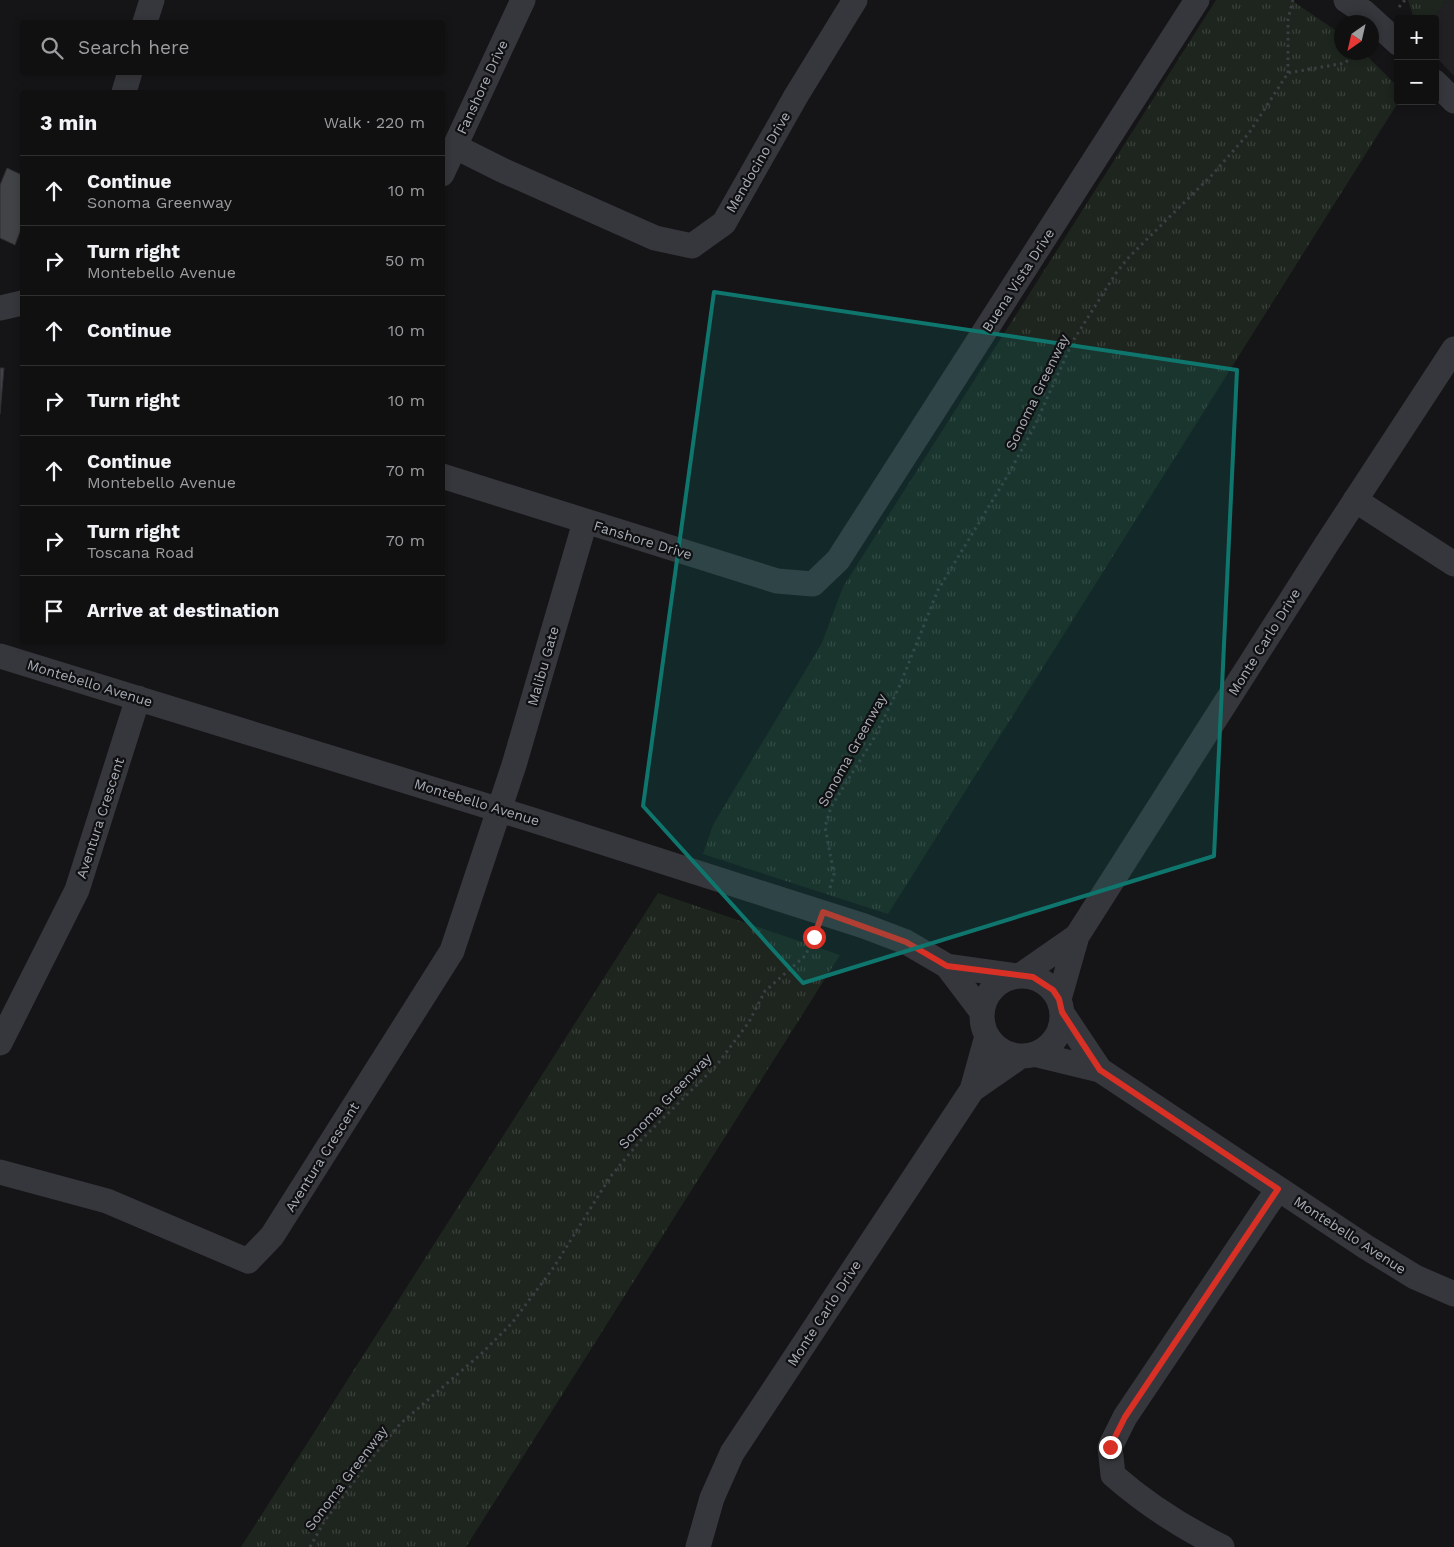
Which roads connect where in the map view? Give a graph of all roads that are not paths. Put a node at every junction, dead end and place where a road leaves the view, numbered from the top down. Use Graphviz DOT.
graph roads {
  1 [pos="152,0"];
  2 [pos="523,0"];
  3 [pos="855,0"];
  4 [pos="1197,0"];
  5 [pos="1346,0"];
  6 [pos="146,20"];
  7 [pos="1394,39"];
  8 [pos="129,75"];
  9 [pos="1439,86"];
  10 [pos="125,90"];
  11 [pos="1454,101"];
  12 [pos="454,146"];
  13 [pos="445,167"];
  14 [pos="20,303"];
  15 [pos="0,308"];
  16 [pos="1454,349"];
  17 [pos="445,477"];
  18 [pos="1355,500"];
  19 [pos="585,522"];
  20 [pos="838,560"];
  21 [pos="1454,564"];
  22 [pos="0,656"];
  23 [pos="138,698"];
  24 [pos="499,809"];
  25 [pos="1077,936"];
  26 [pos="947,966"];
  27 [pos="1019,976"];
  28 [pos="1060,1006"];
  29 [pos="982,1012"];
  30 [pos="987,1036"];
  31 [pos="0,1043"];
  32 [pos="1028,1055"];
  33 [pos="1100,1070"];
  34 [pos="972,1090"];
  35 [pos="0,1172"];
  36 [pos="1278,1189"];
  37 [pos="1454,1294"];
  38 [pos="698,1547"];
  39 [pos="1222,1547"];
  1 -- 6 [label="street"];
  2 -- 12 [label="street, Fanshore Drive"];
  3 -- 12 [label="street, Mendocino Drive"];
  4 -- 20 [label="street, Buena Vista Drive"];
  5 -- 7 [label="street"];
  8 -- 10 [label="street"];
  9 -- 11 [label="street"];
  12 -- 13 [label="street, Fanshore Drive"];
  14 -- 15 [label="street"];
  16 -- 18 [label="street, Monte Carlo Drive"];
  17 -- 19 [label="street, Fanshore Drive"];
  18 -- 21 [label="street"];
  18 -- 25 [label="street, Monte Carlo Drive"];
  19 -- 20 [label="street, Fanshore Drive"];
  19 -- 24 [label="street, Malibu Gate"];
  22 -- 23 [label="street, Montebello Avenue"];
  23 -- 24 [label="street, Montebello Avenue"];
  23 -- 31 [label="street, Aventura Crescent"];
  24 -- 26 [label="street, Montebello Avenue"];
  24 -- 35 [label="street, Aventura Crescent"];
  25 -- 27 [label="street, Monte Carlo Drive"];
  25 -- 28 [label="street, Monte Carlo Drive"];
  26 -- 27 [label="street, Montebello Avenue"];
  26 -- 29 [label="street, Montebello Avenue"];
  27 -- 28 [label="street"];
  27 -- 29 [label="street"];
  28 -- 32 [label="street"];
  28 -- 33 [label="street, Montebello Avenue"];
  29 -- 30 [label="street"];
  30 -- 32 [label="street"];
  30 -- 34 [label="street, Monte Carlo Drive"];
  32 -- 33 [label="street, Montebello Avenue"];
  32 -- 34 [label="street, Monte Carlo Drive"];
  33 -- 36 [label="street, Montebello Avenue"];
  34 -- 38 [label="street, Monte Carlo Drive"];
  36 -- 37 [label="street, Montebello Avenue"];
  36 -- 39 [label="street"];
}
